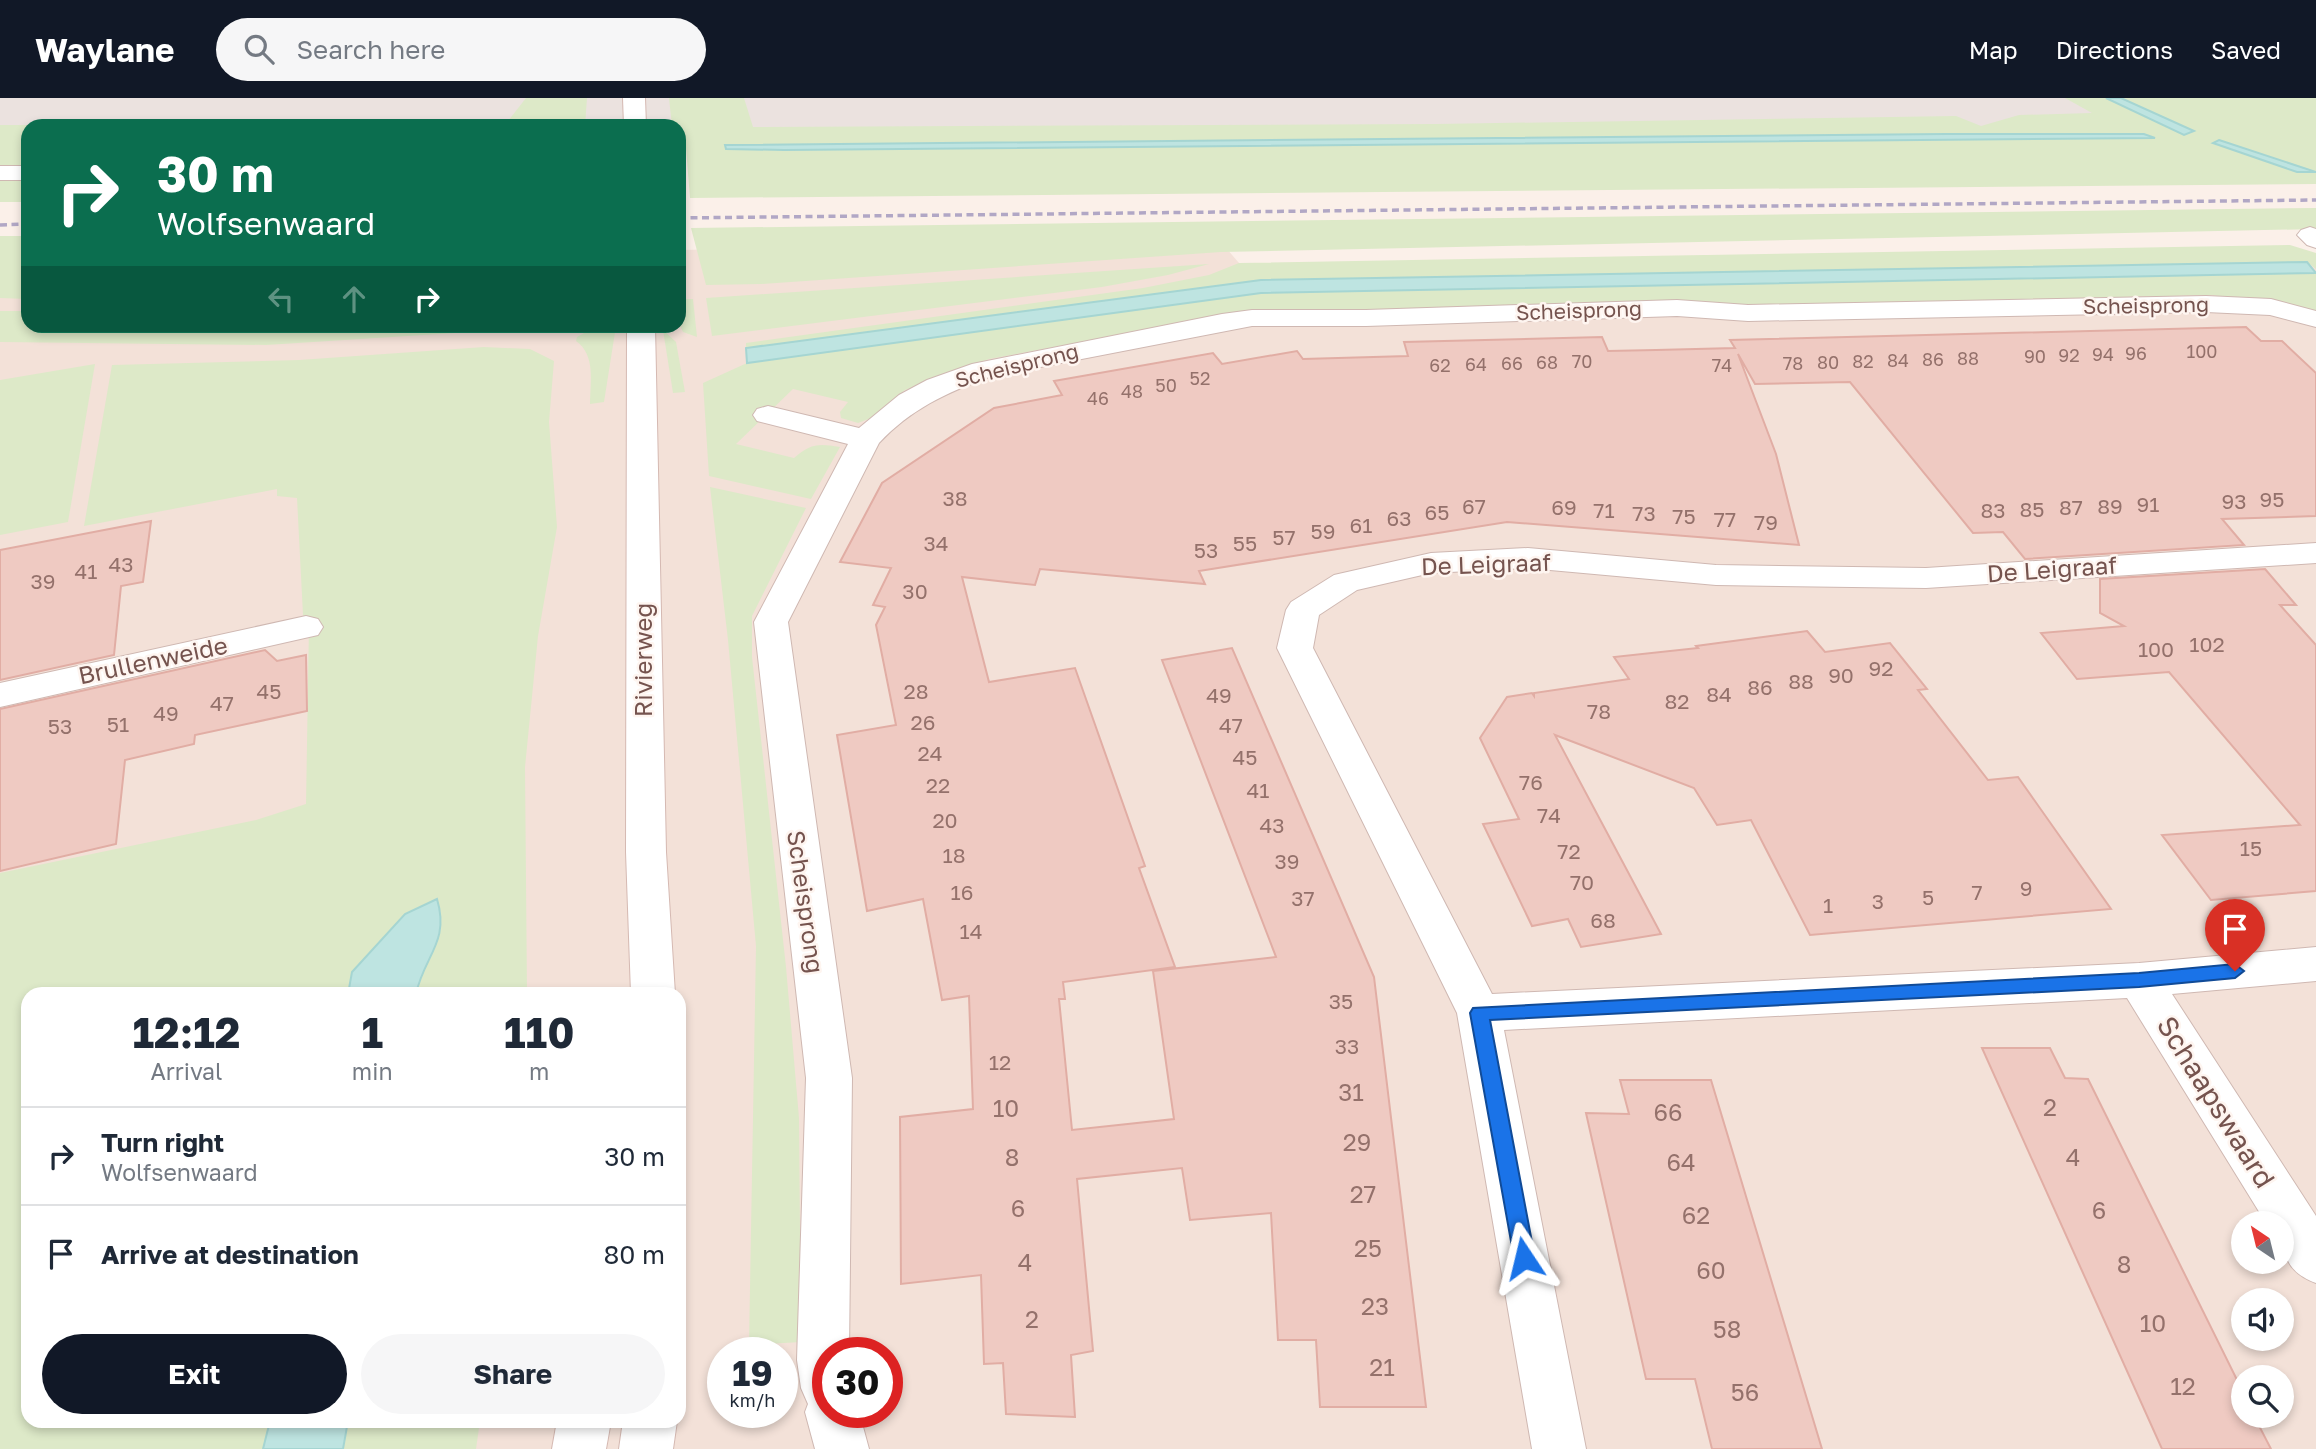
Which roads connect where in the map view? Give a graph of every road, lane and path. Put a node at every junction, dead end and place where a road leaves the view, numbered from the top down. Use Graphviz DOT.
graph roads {
  1 [pos="634,98"];
  2 [pos="635,119"];
  3 [pos="0,173"];
  4 [pos="21,173"];
  5 [pos="2316,319"];
  6 [pos="641,333"];
  7 [pos="768,415"];
  8 [pos="866,439"];
  9 [pos="2316,552"];
  10 [pos="306,627"];
  11 [pos="0,695"];
  12 [pos="2316,964"];
  13 [pos="2139,980"];
  14 [pos="653,987"];
  15 [pos="1479,1013"];
  16 [pos="2316,1260"];
  17 [pos="824,1337"];
  18 [pos="583,1428"];
  19 [pos="648,1428"];
  20 [pos="836,1428"];
  21 [pos="579,1449"];
  22 [pos="646,1449"];
  23 [pos="842,1449"];
  24 [pos="1559,1449"];
  1 -- 2 [label="street"];
  3 -- 4 [label="street"];
  5 -- 8 [label="street, Scheisprong"];
  6 -- 14 [label="street, Rivierweg"];
  7 -- 8 [label="street"];
  8 -- 17 [label="street, Scheisprong"];
  9 -- 15 [label="street, De Leigraaf"];
  10 -- 11 [label="street, Brullenweide"];
  12 -- 13 [label="street"];
  13 -- 15 [label="street"];
  13 -- 16 [label="street, Schaapswaard"];
  15 -- 24 [label="street, De Leigraaf"];
  18 -- 21 [label="street"];
  19 -- 22 [label="street"];
  20 -- 23 [label="street"];
}
